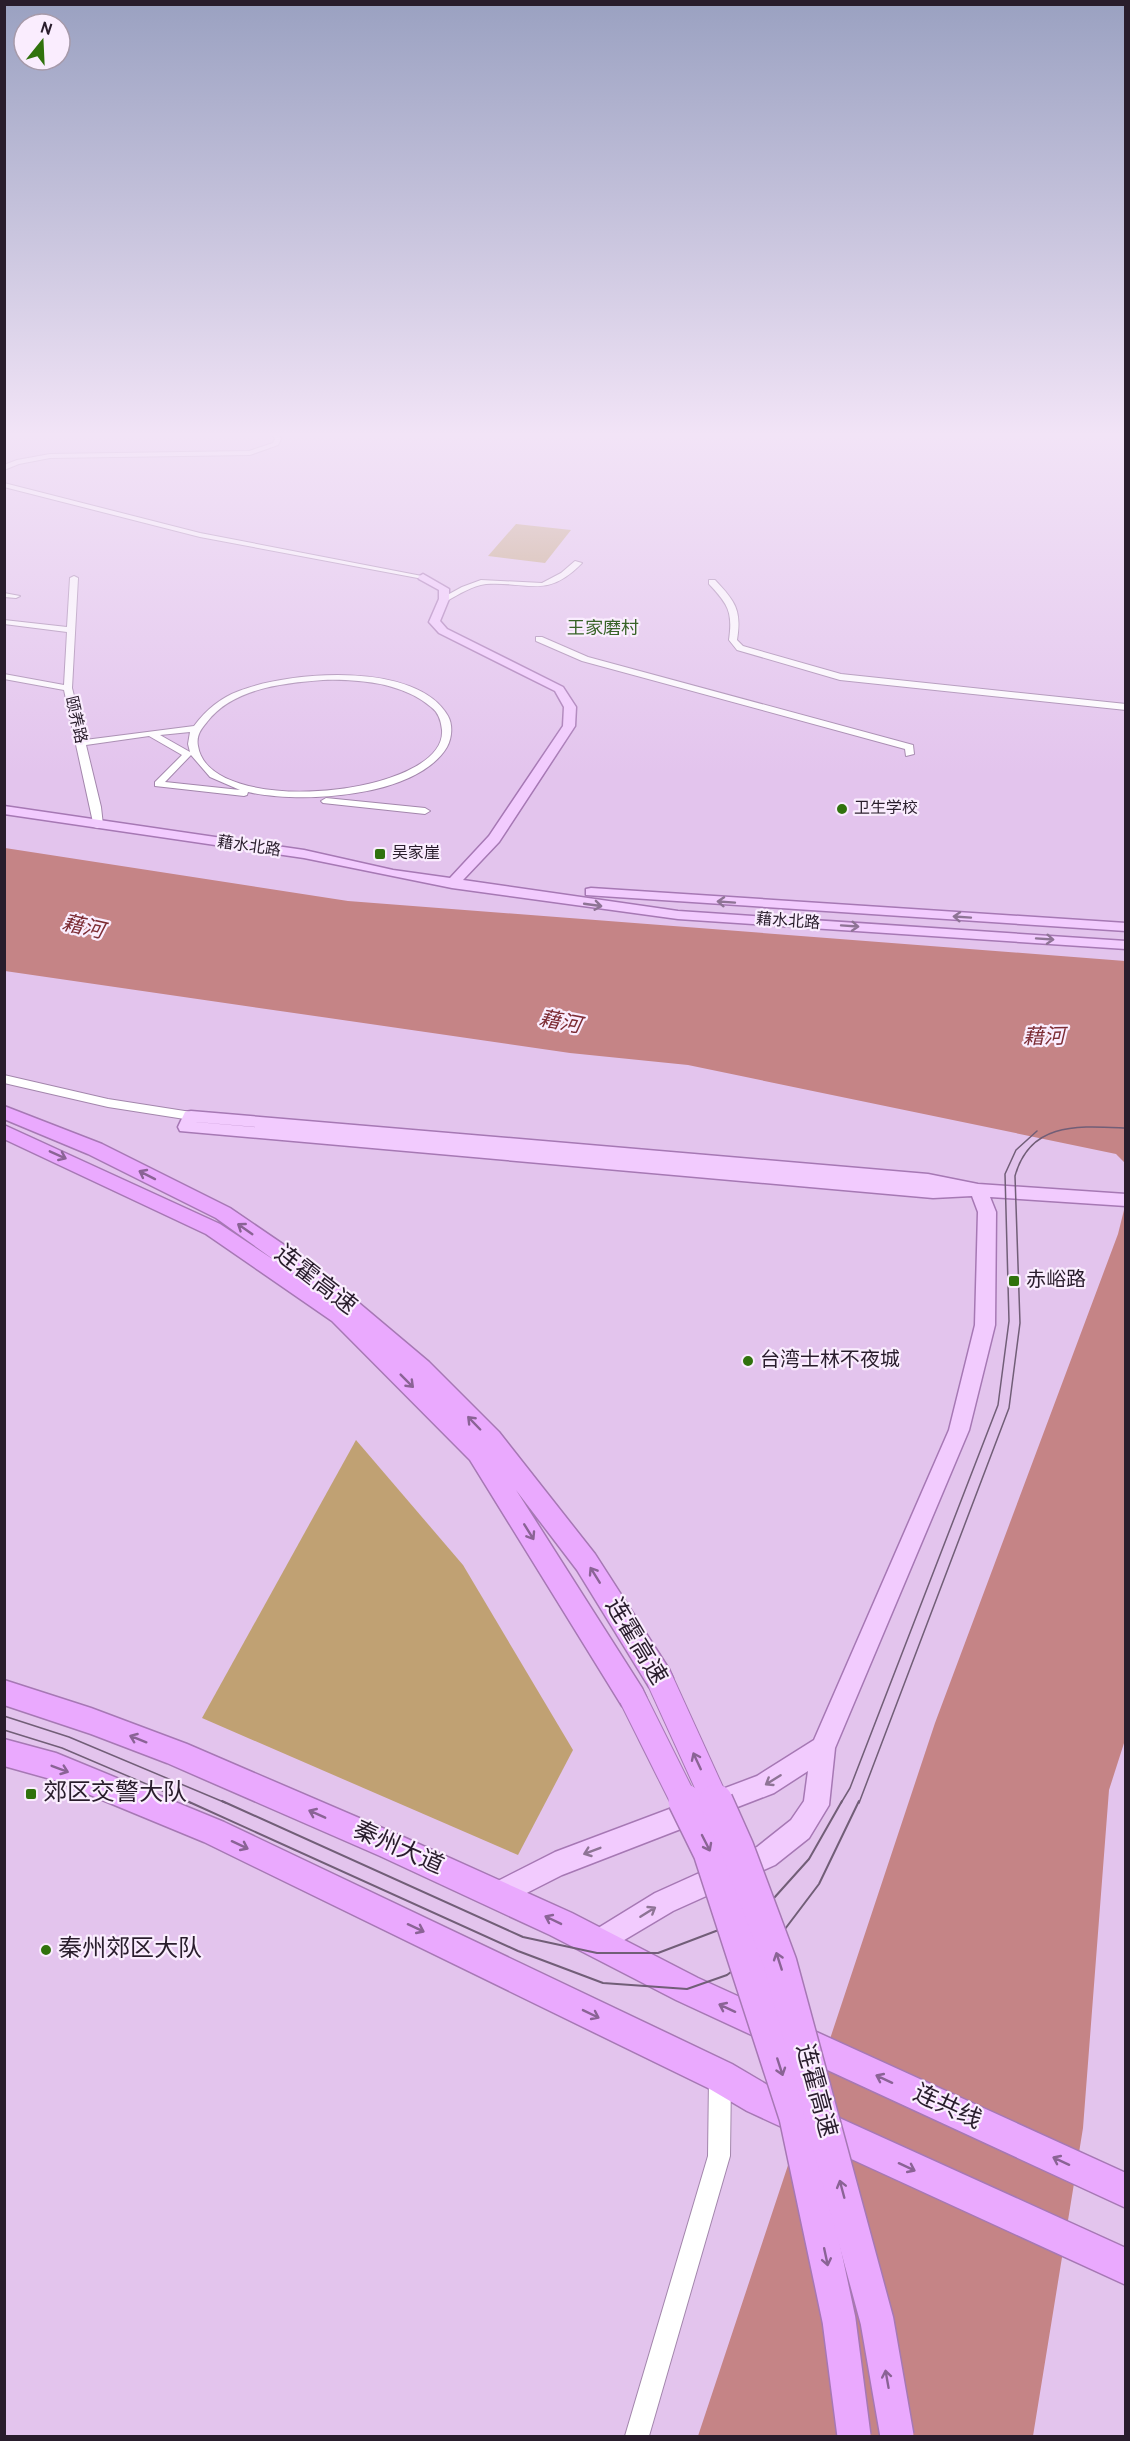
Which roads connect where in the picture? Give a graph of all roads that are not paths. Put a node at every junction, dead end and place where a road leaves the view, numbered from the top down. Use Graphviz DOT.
graph roads {
  1 [pos="269,548"];
  2 [pos="578,563"];
  3 [pos="423,577"];
  4 [pos="74,578"];
  5 [pos="712,582"];
  6 [pos="4,595"];
  7 [pos="16,596"];
  8 [pos="444,599"];
  9 [pos="4,622"];
  10 [pos="71,630"];
  11 [pos="539,639"];
  12 [pos="4,675"];
  13 [pos="68,688"];
  14 [pos="1125,707"];
  15 [pos="196,729"];
  16 [pos="149,733"];
  17 [pos="81,743"];
  18 [pos="909,754"];
  19 [pos="4,811"];
  20 [pos="425,811"];
  21 [pos="98,825"];
  22 [pos="452,884"];
  23 [pos="1125,927"];
  24 [pos="1125,945"];
  25 [pos="4,1079"];
  26 [pos="4,1112"];
  27 [pos="191,1116"];
  28 [pos="4,1131"];
  29 [pos="978,1190"];
  30 [pos="1125,1200"];
  31 [pos="192,1208"];
  32 [pos="218,1221"];
  33 [pos="4,1692"];
  34 [pos="823,1748"];
  35 [pos="4,1752"];
  36 [pos="500,1894"];
  37 [pos="598,1942"];
  38 [pos="780,2032"];
  39 [pos="720,2076"];
  40 [pos="1120,2188"];
  41 [pos="1125,2267"];
  42 [pos="637,2436"];
  43 [pos="854,2436"];
  44 [pos="897,2436"];
  1 -- 3 [label="street"];
  2 -- 8 [label="street"];
  3 -- 8 [label="main road"];
  4 -- 10 [label="street, 颐养路"];
  5 -- 14 [label="street"];
  6 -- 7 [label="street"];
  8 -- 22 [label="main road"];
  9 -- 10 [label="street"];
  10 -- 13 [label="street, 颐养路"];
  11 -- 18 [label="street"];
  12 -- 13 [label="street"];
  13 -- 17 [label="street, 颐养路"];
  15 -- 15 [label="street"];
  15 -- 16 [label="street"];
  16 -- 17 [label="street"];
  16 -- 20 [label="street"];
  17 -- 21 [label="street, 颐养路"];
  19 -- 21 [label="main road, 藉水北路"];
  21 -- 22 [label="main road, 藉水北路"];
  23 -- 22 [label="main road, 藉水北路, one-way"];
  22 -- 24 [label="main road, 藉水北路, one-way"];
  25 -- 27 [label="street"];
  31 -- 26 [label="highway, 连霍高速, one-way"];
  27 -- 29 [label="main road"];
  28 -- 31 [label="highway, 连霍高速, one-way"];
  29 -- 30 [label="main road"];
  29 -- 34 [label="main road"];
  31 -- 32 [label="highway, 连霍高速"];
  32 -- 43 [label="highway, 连霍高速, one-way, bridge"];
  44 -- 32 [label="highway, 连霍高速, one-way, bridge"];
  36 -- 33 [label="highway, 秦州大道, one-way"];
  34 -- 36 [label="main road, one-way"];
  37 -- 34 [label="main road, one-way"];
  35 -- 39 [label="highway, one-way"];
  37 -- 36 [label="highway, 秦州大道, one-way"];
  38 -- 37 [label="highway, 秦州大道, one-way"];
  40 -- 38 [label="highway, 连共线, one-way"];
  39 -- 41 [label="highway, one-way, bridge"];
  39 -- 42 [label="street"];
}
